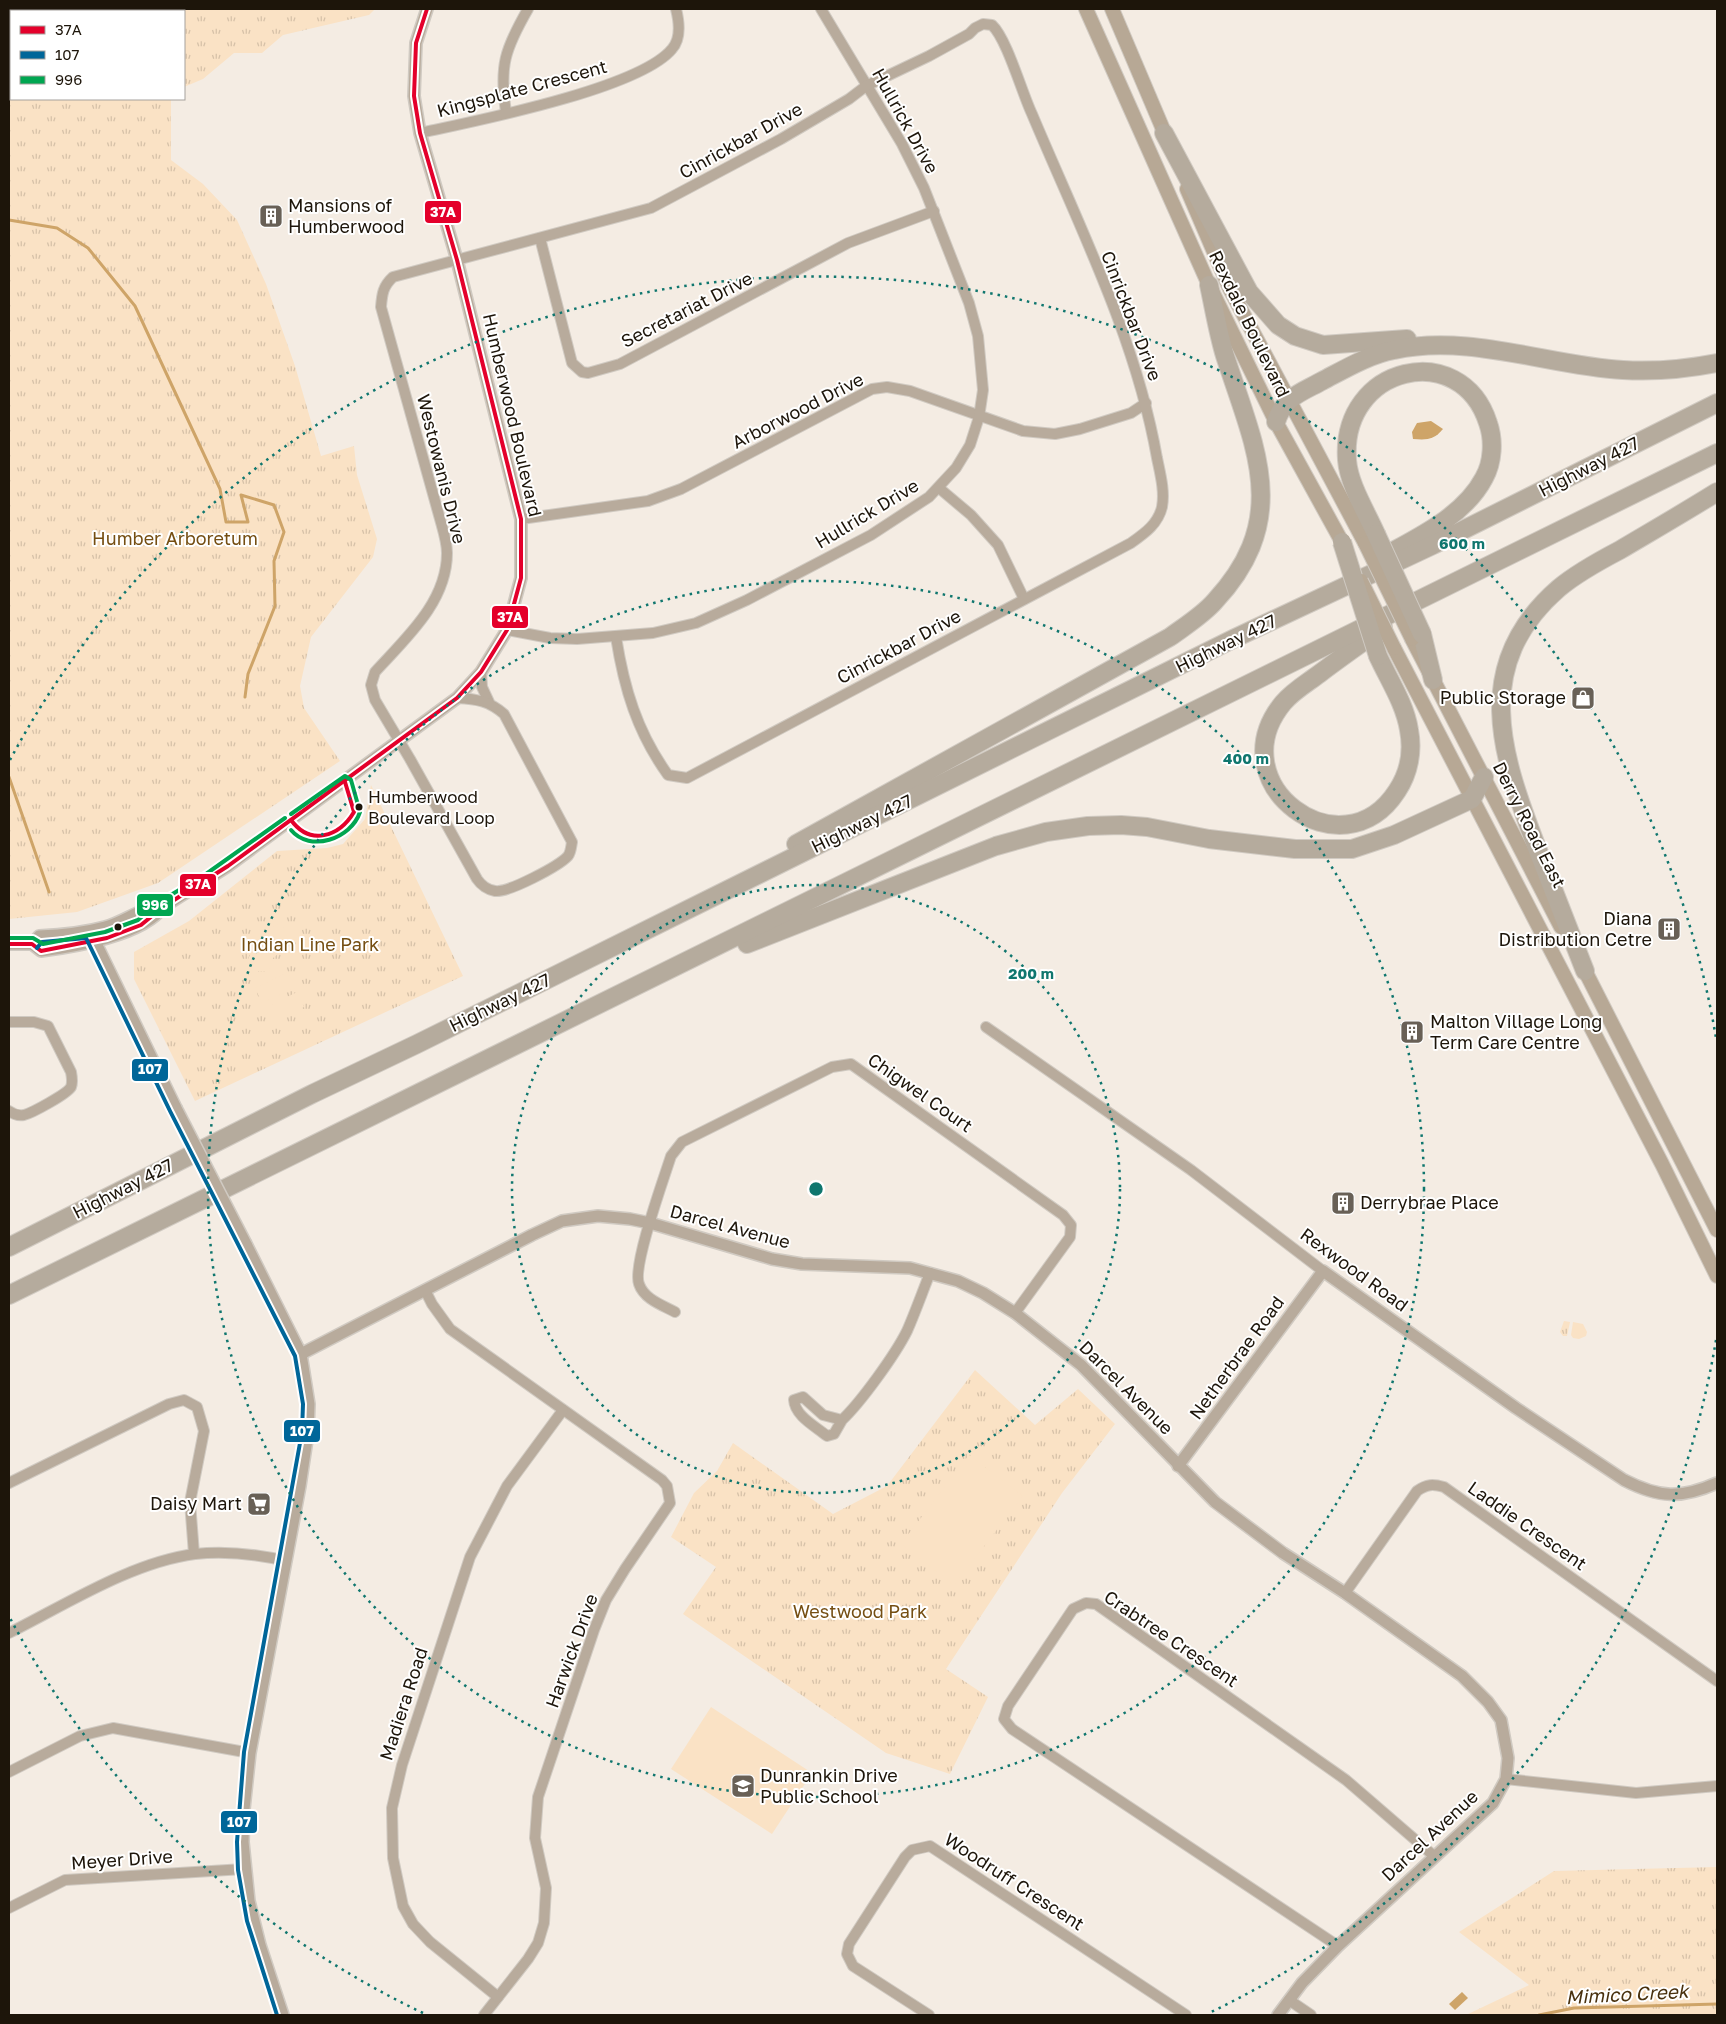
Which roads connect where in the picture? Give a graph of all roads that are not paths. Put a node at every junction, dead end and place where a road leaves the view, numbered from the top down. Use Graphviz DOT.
graph roads {
  1 [pos="427,9"];
  2 [pos="528,9"];
  3 [pos="676,9"];
  4 [pos="821,9"];
  5 [pos="1086,9"];
  6 [pos="1112,9"];
  7 [pos="866,86"];
  8 [pos="506,112"];
  9 [pos="1164,133"];
  10 [pos="420,134"];
  11 [pos="934,212"];
  12 [pos="540,238"];
  13 [pos="457,260"];
  14 [pos="1208,285"];
  15 [pos="1459,347"];
  16 [pos="1717,363"];
  17 [pos="1289,399"];
  18 [pos="1717,403"];
  19 [pos="1146,404"];
  20 [pos="978,416"];
  21 [pos="1276,422"];
  22 [pos="1717,453"];
  23 [pos="939,488"];
  24 [pos="1717,492"];
  25 [pos="521,519"];
  26 [pos="1371,539"];
  27 [pos="1342,542"];
  28 [pos="1424,597"];
  29 [pos="1024,599"];
  30 [pos="1319,600"];
  31 [pos="507,630"];
  32 [pos="616,636"];
  33 [pos="1386,652"];
  34 [pos="481,672"];
  35 [pos="1434,680"];
  36 [pos="457,698"];
  37 [pos="489,702"];
  38 [pos="398,740"];
  39 [pos="1484,777"];
  40 [pos="1472,799"];
  41 [pos="698,904"];
  42 [pos="163,907"];
  43 [pos="90,931"];
  44 [pos="95,943"];
  45 [pos="9,944"];
  46 [pos="32,944"];
  47 [pos="1585,971"];
  48 [pos="637,987"];
  49 [pos="9,1022"];
  50 [pos="986,1027"];
  51 [pos="9,1111"];
  52 [pos="650,1223"];
  53 [pos="1717,1230"];
  54 [pos="9,1246"];
  55 [pos="1323,1271"];
  56 [pos="930,1274"];
  57 [pos="1717,1276"];
  58 [pos="425,1290"];
  59 [pos="9,1295"];
  60 [pos="674,1312"];
  61 [pos="1015,1313"];
  62 [pos="301,1354"];
  63 [pos="563,1410"];
  64 [pos="842,1420"];
  65 [pos="1178,1466"];
  66 [pos="9,1483"];
  67 [pos="1717,1483"];
  68 [pos="194,1554"];
  69 [pos="286,1561"];
  70 [pos="1345,1593"];
  71 [pos="9,1633"];
  72 [pos="1717,1681"];
  73 [pos="250,1753"];
  74 [pos="9,1772"];
  75 [pos="1506,1779"];
  76 [pos="1717,1786"];
  77 [pos="1434,1856"];
  78 [pos="244,1869"];
  79 [pos="9,1908"];
  80 [pos="1338,1946"];
  81 [pos="498,1997"];
  82 [pos="1289,2000"];
  83 [pos="283,2015"];
  84 [pos="484,2015"];
  85 [pos="929,2015"];
  86 [pos="1186,2015"];
  87 [pos="1278,2015"];
  88 [pos="1311,2015"];
  1 -- 10 [label="street, Humberwood Boulevard"];
  2 -- 8 [label="street"];
  3 -- 8 [label="street, Kingsplate Crescent"];
  4 -- 7 [label="street, Hullrick Drive"];
  5 -- 14 [label="main road, Rexdale Boulevard"];
  6 -- 9 [label="main road, Rexdale Boulevard"];
  7 -- 11 [label="street, Hullrick Drive"];
  7 -- 12 [label="street, Cinrickbar Drive"];
  7 -- 19 [label="street, Cinrickbar Drive"];
  8 -- 10 [label="street, Kingsplate Crescent"];
  9 -- 15 [label="highway"];
  9 -- 17 [label="main road, Rexdale Boulevard"];
  10 -- 13 [label="street, Humberwood Boulevard"];
  11 -- 12 [label="street, Secretariat Drive"];
  11 -- 20 [label="street, Hullrick Drive"];
  12 -- 13 [label="street, Cinrickbar Drive"];
  13 -- 25 [label="street, Humberwood Boulevard"];
  13 -- 38 [label="street, Westowanis Drive"];
  14 -- 21 [label="main road, Rexdale Boulevard"];
  14 -- 41 [label="highway"];
  15 -- 16 [label="highway"];
  15 -- 17 [label="highway"];
  17 -- 21 [label="highway"];
  17 -- 26 [label="main road, Rexdale Boulevard"];
  18 -- 30 [label="highway, Highway 427"];
  19 -- 20 [label="street, Arborwood Drive"];
  19 -- 29 [label="street, Cinrickbar Drive"];
  20 -- 23 [label="street, Hullrick Drive"];
  20 -- 25 [label="street, Arborwood Drive"];
  21 -- 27 [label="main road, Rexdale Boulevard"];
  22 -- 28 [label="highway"];
  23 -- 29 [label="street"];
  23 -- 32 [label="street, Hullrick Drive"];
  24 -- 47 [label="highway"];
  25 -- 31 [label="street, Humberwood Boulevard"];
  26 -- 30 [label="highway"];
  26 -- 35 [label="highway, bridge"];
  27 -- 33 [label="highway, bridge"];
  28 -- 33 [label="highway"];
  28 -- 48 [label="highway"];
  29 -- 32 [label="street, Cinrickbar Drive"];
  30 -- 41 [label="highway, Highway 427"];
  31 -- 32 [label="street, Hullrick Drive"];
  31 -- 34 [label="street, Humberwood Boulevard"];
  33 -- 40 [label="main road"];
  34 -- 36 [label="street, Humberwood Boulevard"];
  34 -- 37 [label="street"];
  35 -- 39 [label="main road, Derry Road East"];
  36 -- 37 [label="street"];
  36 -- 38 [label="street, Humberwood Boulevard"];
  37 -- 38 [label="street"];
  38 -- 42 [label="street, Humberwood Boulevard"];
  39 -- 40 [label="highway"];
  39 -- 47 [label="main road, Derry Road East"];
  40 -- 48 [label="highway"];
  40 -- 57 [label="main road"];
  41 -- 54 [label="highway, Highway 427"];
  42 -- 43 [label="street, Humberwood Boulevard"];
  42 -- 44 [label="street, Humberwood Boulevard"];
  43 -- 44 [label="street"];
  43 -- 46 [label="street, Humberwood Boulevard"];
  44 -- 46 [label="street, Humberwood Boulevard"];
  44 -- 62 [label="street, bridge"];
  45 -- 46 [label="street, Humberwood Boulevard"];
  47 -- 53 [label="main road, Derry Road East"];
  48 -- 59 [label="highway"];
  49 -- 51 [label="street"];
  50 -- 55 [label="street, Rexwood Road"];
  52 -- 56 [label="street, Darcel Avenue"];
  52 -- 58 [label="street, Darcel Avenue"];
  52 -- 60 [label="street, Chigwel Court"];
  52 -- 61 [label="street, Chigwel Court"];
  55 -- 65 [label="street, Netherbrae Road"];
  55 -- 67 [label="street, Rexwood Road"];
  56 -- 61 [label="street, Darcel Avenue"];
  56 -- 64 [label="street"];
  58 -- 62 [label="street, Darcel Avenue"];
  58 -- 63 [label="street, Harwick Drive"];
  61 -- 65 [label="street, Darcel Avenue"];
  62 -- 69 [label="street"];
  63 -- 81 [label="street, Madiera Road"];
  63 -- 81 [label="street, Harwick Drive"];
  64 -- 64 [label="street"];
  65 -- 70 [label="street, Darcel Avenue"];
  66 -- 68 [label="street"];
  68 -- 69 [label="street"];
  68 -- 71 [label="street"];
  69 -- 73 [label="street"];
  70 -- 72 [label="street, Laddie Crescent"];
  70 -- 75 [label="street, Darcel Avenue"];
  73 -- 74 [label="street"];
  73 -- 78 [label="street"];
  75 -- 76 [label="street"];
  75 -- 77 [label="street, Darcel Avenue"];
  77 -- 80 [label="street, Darcel Avenue"];
  77 -- 80 [label="street, Crabtree Crescent"];
  78 -- 79 [label="street, Meyer Drive"];
  78 -- 83 [label="street"];
  80 -- 82 [label="street, Darcel Avenue"];
  81 -- 84 [label="street, Harwick Drive"];
  82 -- 87 [label="street, Darcel Avenue"];
  82 -- 88 [label="street"];
  85 -- 86 [label="street, Woodruff Crescent"];
}
